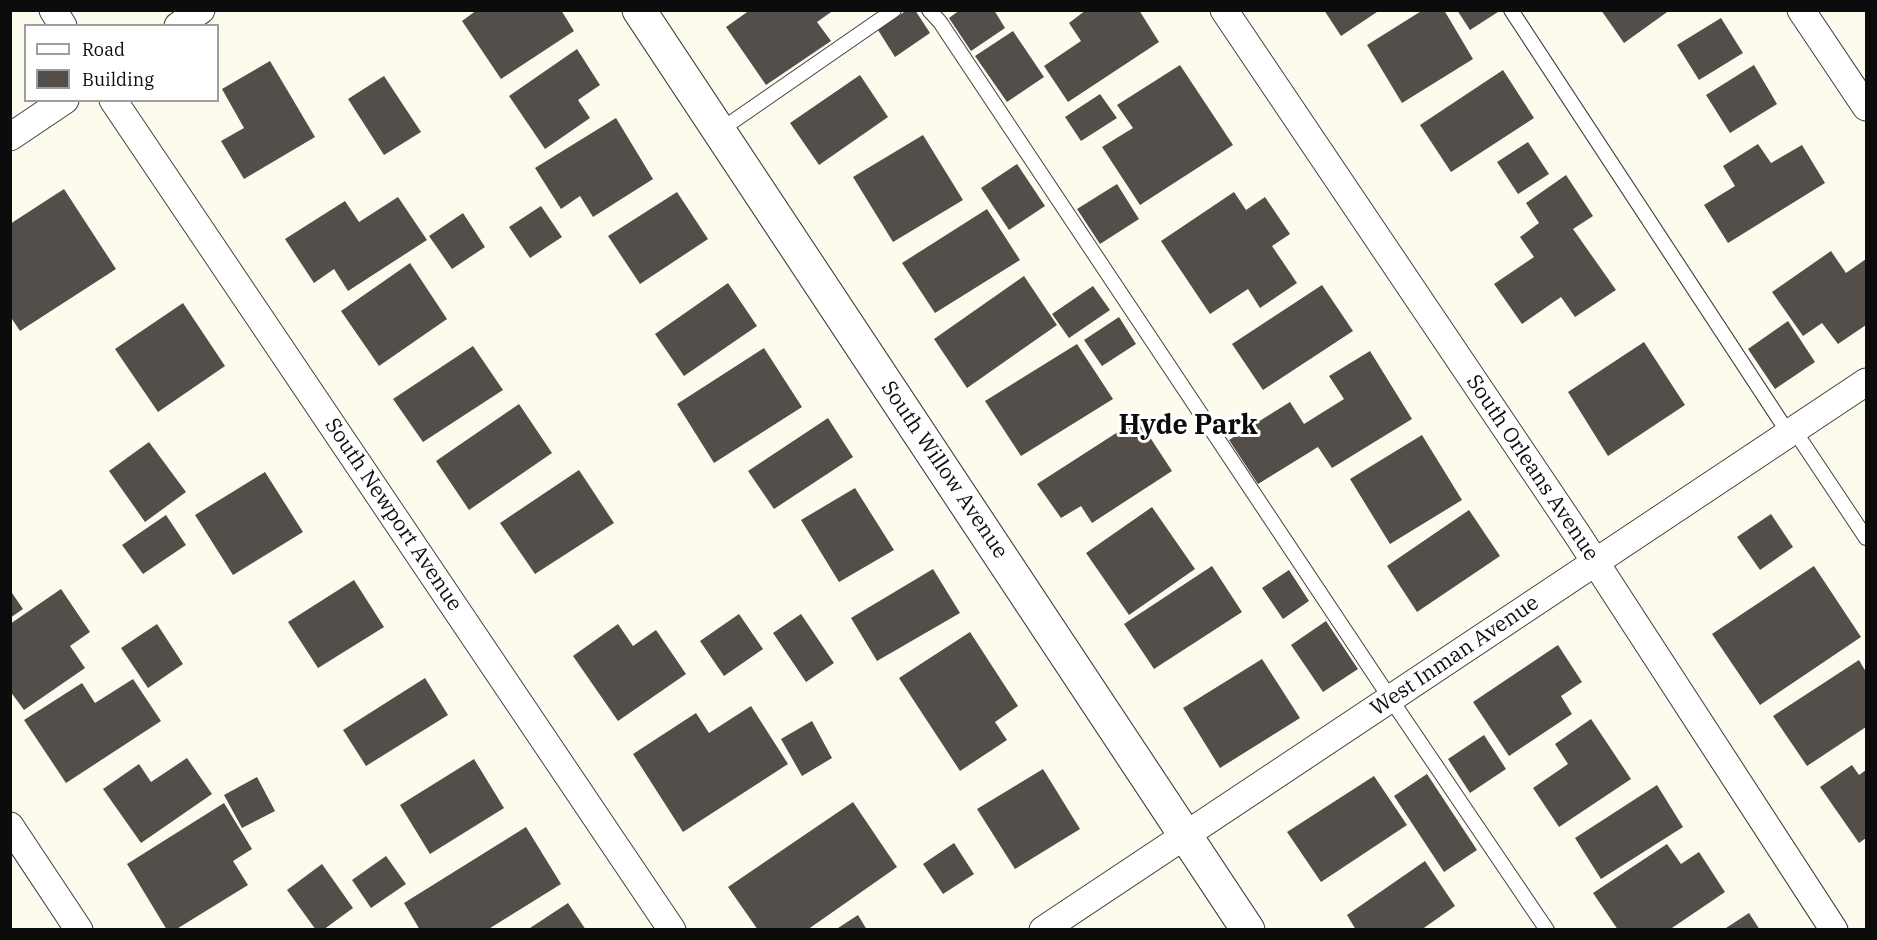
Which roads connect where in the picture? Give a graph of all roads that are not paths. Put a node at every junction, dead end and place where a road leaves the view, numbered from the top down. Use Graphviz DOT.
graph roads {
  1 [pos="54,10"];
  2 [pos="201,10"];
  3 [pos="639,10"];
  4 [pos="894,10"];
  5 [pos="929,10"];
  6 [pos="1224,10"];
  7 [pos="1511,10"];
  8 [pos="1801,10"];
  9 [pos="62,24"];
  10 [pos="181,24"];
  11 [pos="62,102"];
  12 [pos="114,102"];
  13 [pos="1866,107"];
  14 [pos="719,131"];
  15 [pos="10,137"];
  16 [pos="1866,382"];
  17 [pos="1792,432"];
  18 [pos="1866,538"];
  19 [pos="1595,563"];
  20 [pos="1390,698"];
  21 [pos="10,826"];
  22 [pos="1185,834"];
  23 [pos="79,930"];
  24 [pos="672,930"];
  25 [pos="1043,930"];
  26 [pos="1248,930"];
  27 [pos="1548,930"];
  28 [pos="1834,930"];
  1 -- 9 [label="street"];
  2 -- 10 [label="street"];
  3 -- 14 [label="street, South Willow Avenue"];
  4 -- 14 [label="lane"];
  5 -- 20 [label="lane"];
  6 -- 19 [label="street, South Orleans Avenue"];
  7 -- 17 [label="lane"];
  8 -- 13 [label="street"];
  11 -- 15 [label="street"];
  12 -- 24 [label="street, South Newport Avenue"];
  14 -- 22 [label="street, South Willow Avenue"];
  16 -- 17 [label="street, West Inman Avenue"];
  17 -- 18 [label="lane"];
  17 -- 19 [label="street, West Inman Avenue"];
  19 -- 20 [label="street, West Inman Avenue"];
  19 -- 28 [label="street, South Orleans Avenue"];
  20 -- 22 [label="street, West Inman Avenue"];
  20 -- 27 [label="lane"];
  21 -- 23 [label="street"];
  22 -- 25 [label="street, West Inman Avenue"];
  22 -- 26 [label="street, South Willow Avenue"];
}
